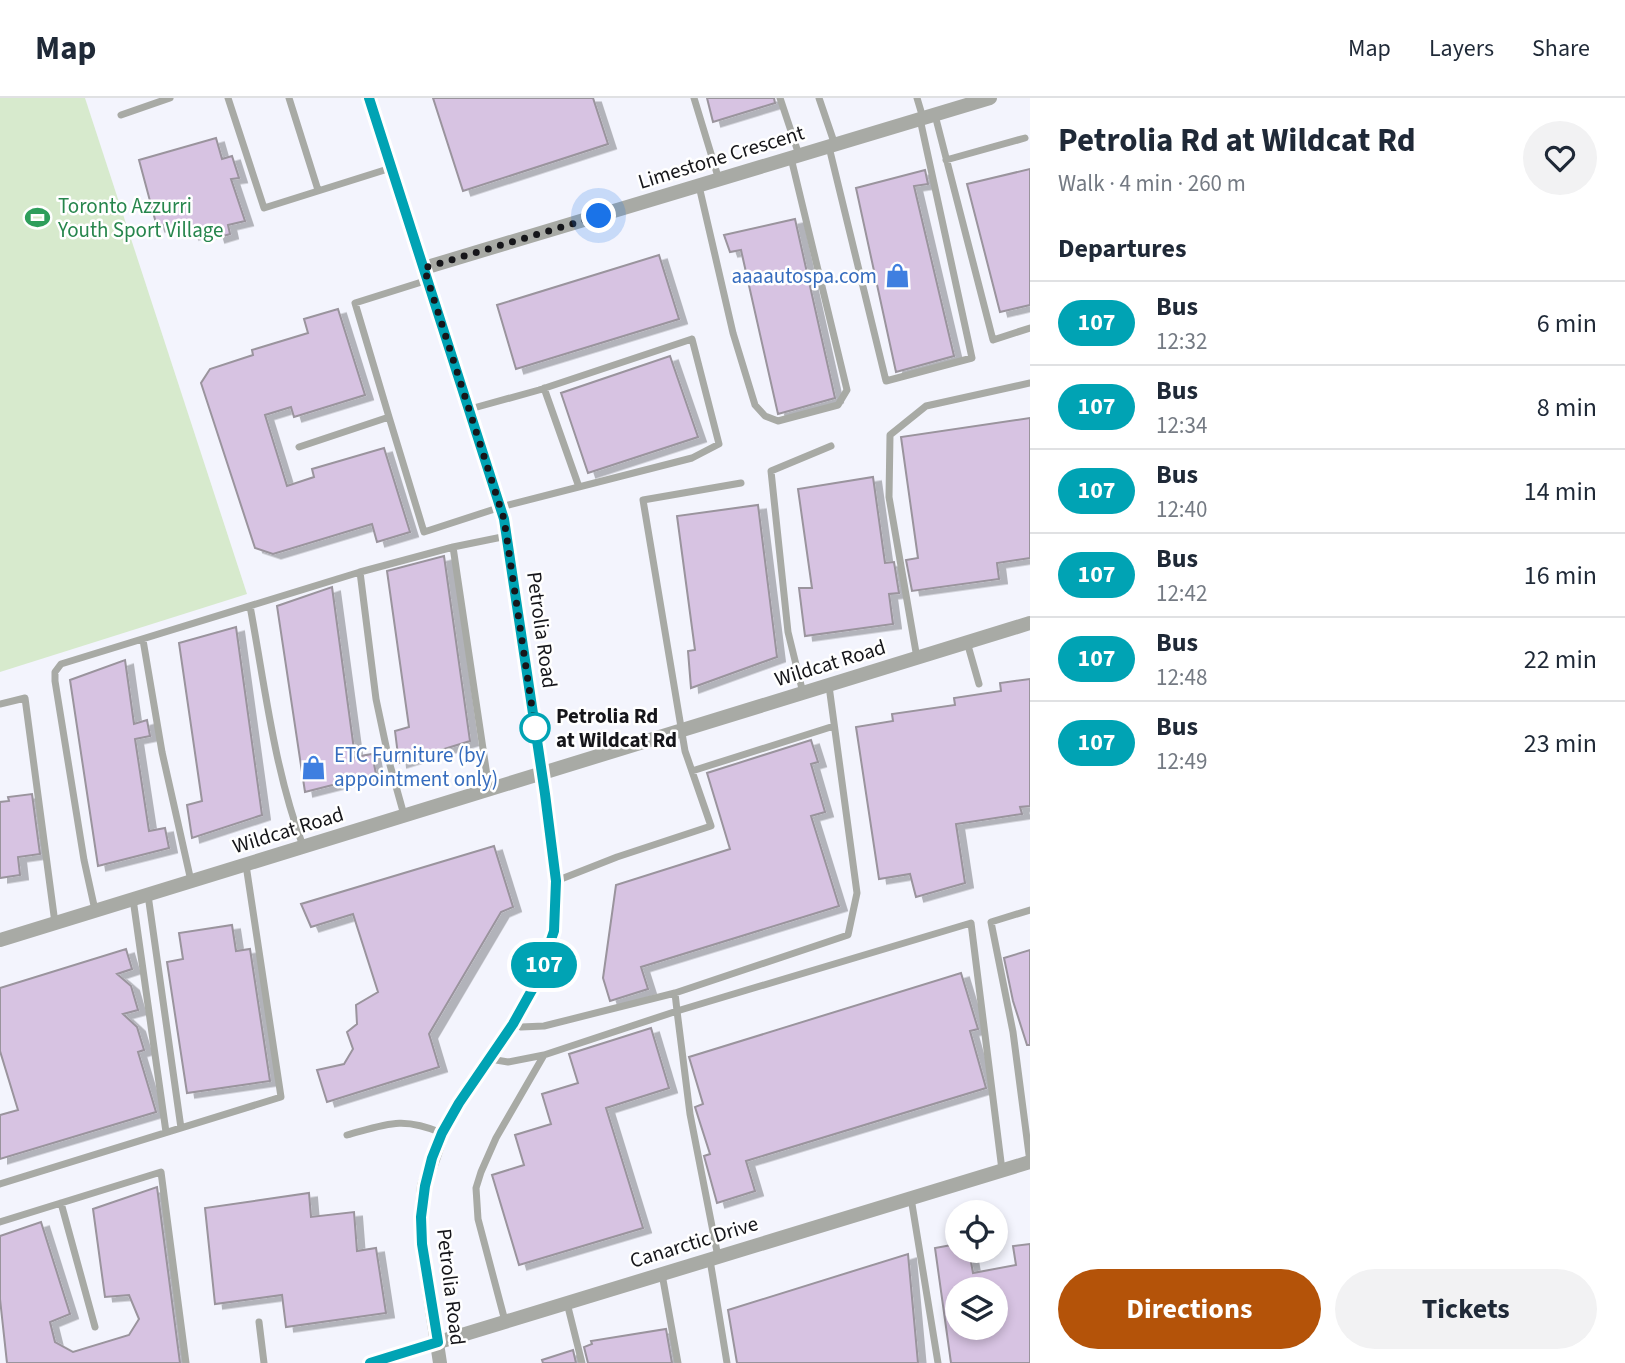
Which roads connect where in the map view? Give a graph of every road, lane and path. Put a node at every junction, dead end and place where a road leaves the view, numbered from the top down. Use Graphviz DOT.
graph roads {
  1 [pos="170,98"];
  2 [pos="228,98"];
  3 [pos="289,98"];
  4 [pos="369,98"];
  5 [pos="694,98"];
  6 [pos="780,98"];
  7 [pos="819,98"];
  8 [pos="917,98"];
  9 [pos="990,98"];
  10 [pos="121,115"];
  11 [pos="926,117"];
  12 [pos="1026,138"];
  13 [pos="832,146"];
  14 [pos="795,157"];
  15 [pos="946,160"];
  16 [pos="392,168"];
  17 [pos="719,180"];
  18 [pos="699,186"];
  19 [pos="318,190"];
  20 [pos="426,274"];
  21 [pos="1030,328"];
  22 [pos="1030,383"];
  23 [pos="544,388"];
  24 [pos="470,410"];
  25 [pos="389,416"];
  26 [pos="831,446"];
  27 [pos="299,447"];
  28 [pos="741,483"];
  29 [pos="579,487"];
  30 [pos="501,507"];
  31 [pos="508,536"];
  32 [pos="453,547"];
  33 [pos="359,572"];
  34 [pos="250,606"];
  35 [pos="1030,623"];
  36 [pos="143,640"];
  37 [pos="967,642"];
  38 [pos="918,657"];
  39 [pos="979,684"];
  40 [pos="828,685"];
  41 [pos="803,693"];
  42 [pos="0,704"];
  43 [pos="834,726"];
  44 [pos="681,731"];
  45 [pos="692,771"];
  46 [pos="542,773"];
  47 [pos="489,789"];
  48 [pos="404,816"];
  49 [pos="304,847"];
  50 [pos="246,864"];
  51 [pos="556,881"];
  52 [pos="191,882"];
  53 [pos="148,895"];
  54 [pos="133,899"];
  55 [pos="1030,910"];
  56 [pos="95,911"];
  57 [pos="55,923"];
  58 [pos="0,940"];
  59 [pos="675,993"];
  60 [pos="677,1011"];
  61 [pos="513,1024"];
  62 [pos="544,1055"];
  63 [pos="489,1059"];
  64 [pos="181,1128"];
  65 [pos="166,1132"];
  66 [pos="442,1133"];
  67 [pos="347,1135"];
  68 [pos="1030,1162"];
  69 [pos="1002,1170"];
  70 [pos="0,1184"];
  71 [pos="911,1198"];
  72 [pos="61,1203"];
  73 [pos="0,1222"];
  74 [pos="714,1258"];
  75 [pos="662,1274"];
  76 [pos="567,1302"];
  77 [pos="505,1321"];
  78 [pos="258,1322"];
  79 [pos="94,1327"];
  80 [pos="438,1342"];
  81 [pos="186,1363"];
  82 [pos="264,1363"];
  83 [pos="370,1363"];
  84 [pos="440,1363"];
  85 [pos="582,1363"];
  86 [pos="678,1363"];
  87 [pos="727,1363"];
  88 [pos="938,1363"];
  1 -- 10 [label="lane"];
  2 -- 19 [label="lane"];
  3 -- 19 [label="lane"];
  4 -- 16 [label="street, Petrolia Road"];
  5 -- 17 [label="lane"];
  6 -- 14 [label="lane"];
  7 -- 13 [label="lane"];
  8 -- 11 [label="lane"];
  9 -- 11 [label="street, Limestone Crescent"];
  11 -- 13 [label="street, Limestone Crescent"];
  11 -- 13 [label="lane"];
  11 -- 15 [label="lane"];
  12 -- 15 [label="lane"];
  13 -- 14 [label="street, Limestone Crescent"];
  14 -- 17 [label="street, Limestone Crescent"];
  14 -- 18 [label="lane"];
  15 -- 21 [label="lane"];
  16 -- 19 [label="lane"];
  16 -- 20 [label="street, Petrolia Road"];
  17 -- 18 [label="street, Limestone Crescent"];
  18 -- 20 [label="street, Limestone Crescent"];
  20 -- 24 [label="street, Petrolia Road"];
  20 -- 25 [label="lane"];
  22 -- 38 [label="lane"];
  23 -- 24 [label="lane"];
  23 -- 29 [label="lane"];
  23 -- 29 [label="lane"];
  24 -- 30 [label="street, Petrolia Road"];
  25 -- 27 [label="lane"];
  25 -- 30 [label="lane"];
  26 -- 41 [label="lane"];
  28 -- 44 [label="lane"];
  29 -- 30 [label="lane"];
  30 -- 31 [label="street, Petrolia Road"];
  31 -- 32 [label="lane"];
  31 -- 46 [label="street, Petrolia Road"];
  32 -- 33 [label="lane"];
  32 -- 47 [label="lane"];
  33 -- 34 [label="lane"];
  33 -- 48 [label="lane"];
  34 -- 36 [label="lane"];
  34 -- 49 [label="lane"];
  35 -- 37 [label="street, Wildcat Road"];
  36 -- 52 [label="lane"];
  36 -- 56 [label="lane"];
  37 -- 38 [label="street, Wildcat Road"];
  37 -- 39 [label="lane"];
  38 -- 40 [label="street, Wildcat Road"];
  40 -- 41 [label="street, Wildcat Road"];
  40 -- 43 [label="lane"];
  41 -- 44 [label="street, Wildcat Road"];
  42 -- 57 [label="lane"];
  43 -- 45 [label="lane"];
  43 -- 59 [label="lane"];
  44 -- 45 [label="lane"];
  44 -- 46 [label="street, Wildcat Road"];
  45 -- 51 [label="lane"];
  46 -- 47 [label="street, Wildcat Road"];
  46 -- 51 [label="street, Petrolia Road"];
  47 -- 48 [label="street, Wildcat Road"];
  48 -- 49 [label="street, Wildcat Road"];
  49 -- 50 [label="street, Wildcat Road"];
  50 -- 52 [label="street, Wildcat Road"];
  50 -- 64 [label="lane"];
  51 -- 61 [label="street, Petrolia Road"];
  52 -- 53 [label="street, Wildcat Road"];
  53 -- 54 [label="street, Wildcat Road"];
  53 -- 64 [label="lane"];
  54 -- 56 [label="street, Wildcat Road"];
  54 -- 65 [label="lane"];
  55 -- 68 [label="lane"];
  56 -- 57 [label="street, Wildcat Road"];
  57 -- 58 [label="street, Wildcat Road"];
  59 -- 60 [label="lane"];
  59 -- 61 [label="lane"];
  60 -- 62 [label="lane"];
  60 -- 69 [label="lane"];
  60 -- 74 [label="lane"];
  61 -- 63 [label="street, Petrolia Road"];
  62 -- 63 [label="lane"];
  62 -- 77 [label="lane"];
  63 -- 66 [label="street, Petrolia Road"];
  64 -- 65 [label="lane"];
  65 -- 70 [label="lane"];
  66 -- 67 [label="lane"];
  66 -- 80 [label="street, Petrolia Road"];
  68 -- 69 [label="street, Canarctic Drive"];
  69 -- 71 [label="street, Canarctic Drive"];
  71 -- 74 [label="street, Canarctic Drive"];
  71 -- 88 [label="lane"];
  72 -- 73 [label="lane"];
  72 -- 79 [label="lane"];
  72 -- 81 [label="lane"];
  74 -- 75 [label="street, Canarctic Drive"];
  74 -- 87 [label="lane"];
  75 -- 76 [label="street, Canarctic Drive"];
  75 -- 86 [label="lane"];
  76 -- 77 [label="street, Canarctic Drive"];
  76 -- 85 [label="lane"];
  77 -- 80 [label="street, Canarctic Drive"];
  78 -- 82 [label="lane"];
  80 -- 83 [label="street, Canarctic Drive"];
  80 -- 84 [label="street, Petrolia Road"];
}
